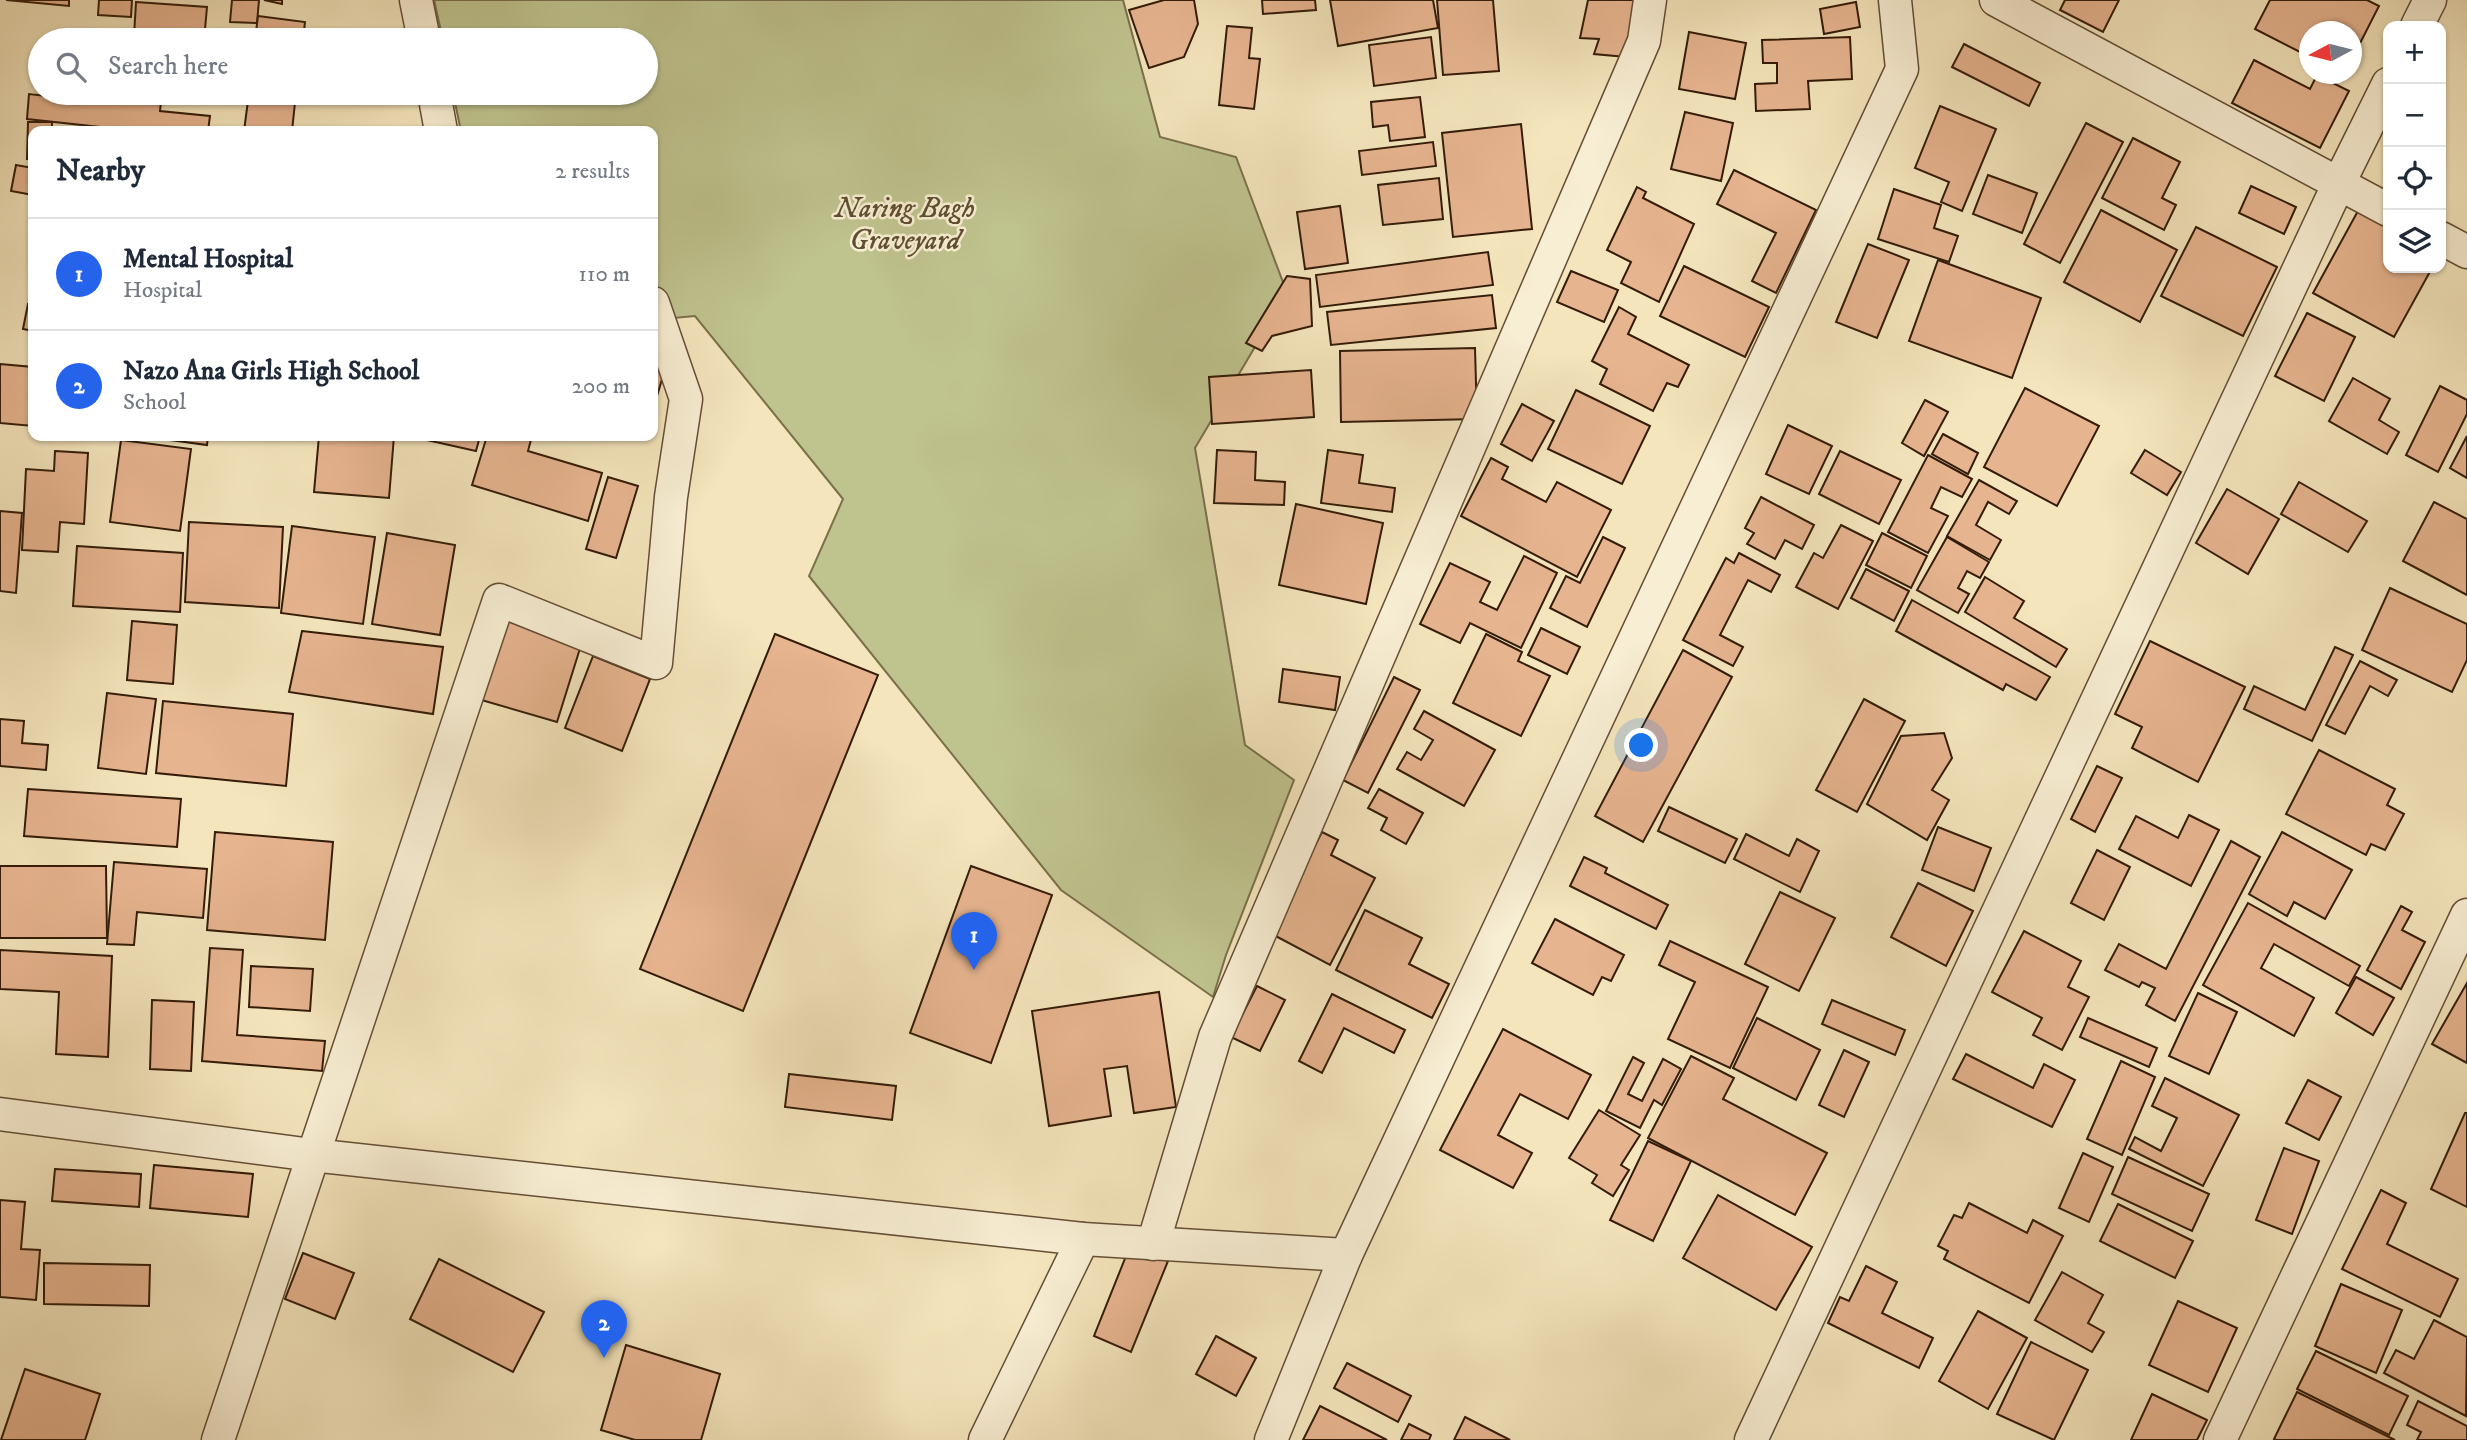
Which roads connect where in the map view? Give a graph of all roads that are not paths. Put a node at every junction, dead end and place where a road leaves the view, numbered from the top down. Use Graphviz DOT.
graph roads {
  1 [pos="416,0"];
  2 [pos="1650,0"];
  3 [pos="1895,0"];
  4 [pos="1996,0"];
  5 [pos="2430,0"];
  6 [pos="2420,21"];
  7 [pos="422,28"];
  8 [pos="2383,94"];
  9 [pos="436,105"];
  10 [pos="440,126"];
  11 [pos="2339,183"];
  12 [pos="2383,207"];
  13 [pos="2446,241"];
  14 [pos="2467,252"];
  15 [pos="658,318"];
  16 [pos="2467,915"];
  17 [pos="0,1114"];
  18 [pos="312,1155"];
  19 [pos="1083,1239"];
  20 [pos="1153,1244"];
  21 [pos="1346,1255"];
  22 [pos="218,1440"];
  23 [pos="985,1440"];
  24 [pos="1271,1440"];
  25 [pos="1751,1440"];
  26 [pos="2220,1440"];
  1 -- 7 [label="street"];
  2 -- 20 [label="street"];
  3 -- 21 [label="street"];
  4 -- 11 [label="street"];
  5 -- 6 [label="street"];
  8 -- 11 [label="street"];
  9 -- 10 [label="street"];
  11 -- 12 [label="street"];
  11 -- 25 [label="street"];
  13 -- 14 [label="street"];
  15 -- 18 [label="street"];
  16 -- 26 [label="street"];
  17 -- 18 [label="street"];
  18 -- 19 [label="street"];
  18 -- 22 [label="street"];
  19 -- 20 [label="street"];
  19 -- 23 [label="street"];
  20 -- 21 [label="street"];
  21 -- 24 [label="street"];
}
